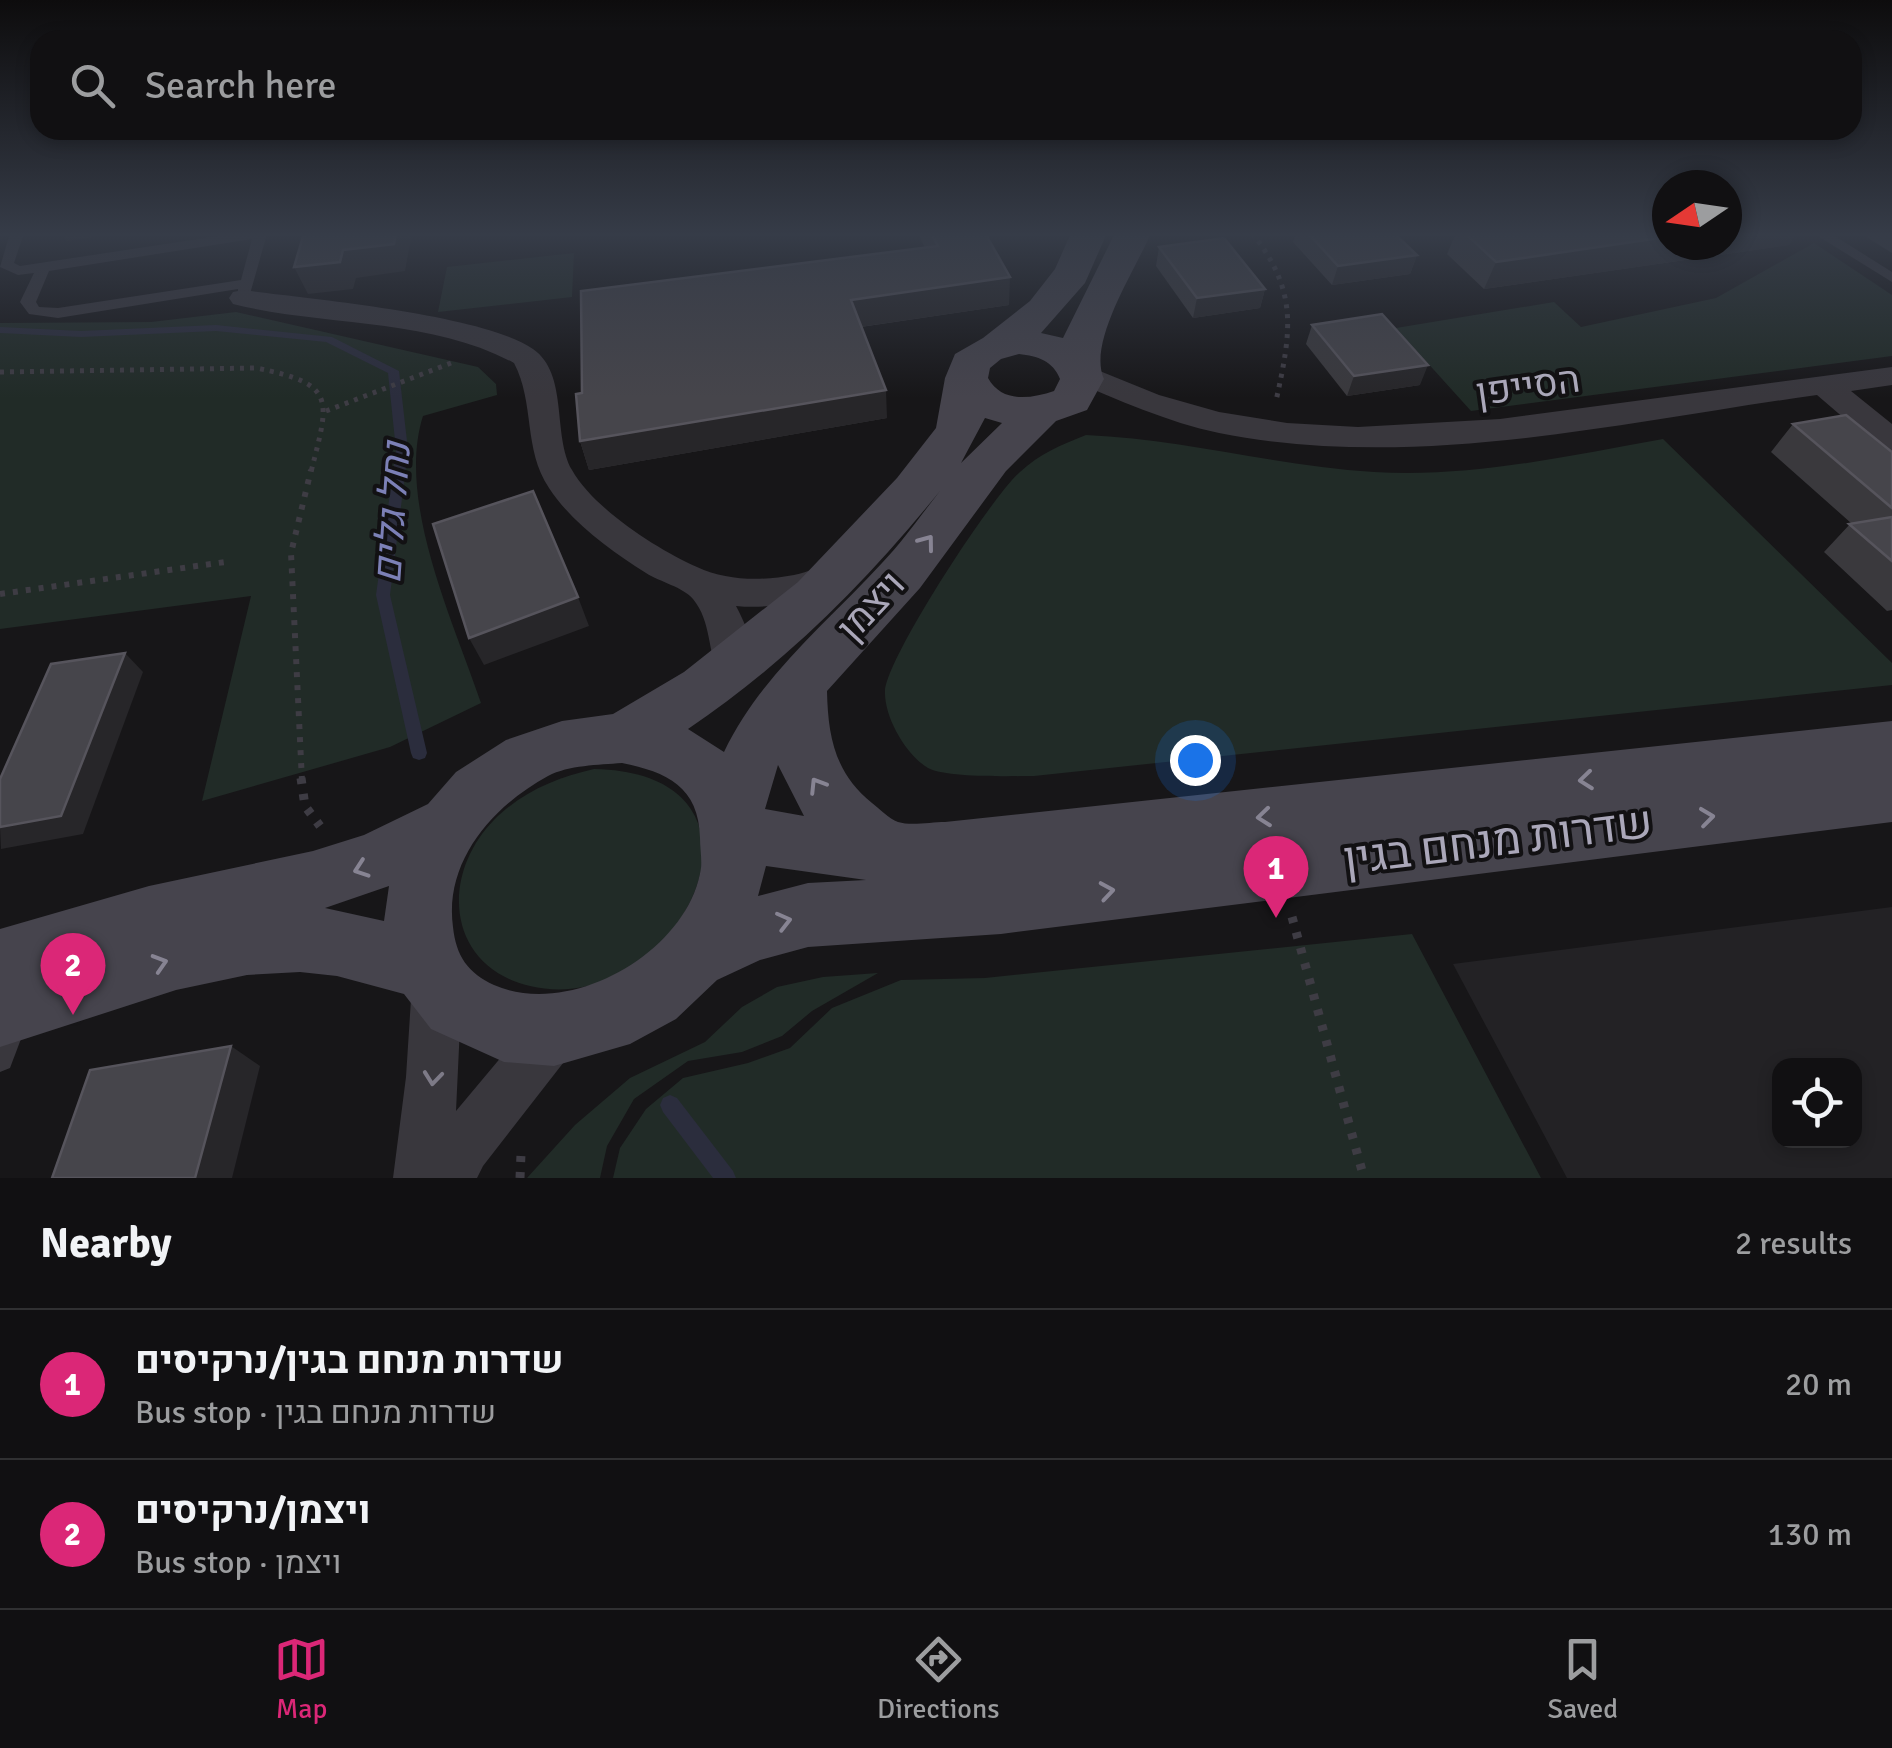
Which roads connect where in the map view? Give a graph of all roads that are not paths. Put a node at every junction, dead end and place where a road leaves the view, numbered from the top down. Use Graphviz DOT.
graph roads {
  1 [pos="34,288"];
  2 [pos="246,288"];
  3 [pos="1064,288"];
  4 [pos="1104,288"];
  5 [pos="245,291"];
  6 [pos="1000,344"];
  7 [pos="1079,370"];
  8 [pos="1892,376"];
  9 [pos="966,382"];
  10 [pos="1824,385"];
  11 [pos="1046,411"];
  12 [pos="1174,412"];
  13 [pos="1892,442"];
  14 [pos="834,576"];
  15 [pos="706,589"];
  16 [pos="734,666"];
  17 [pos="798,686"];
  18 [pos="622,738"];
  19 [pos="1892,746"];
  20 [pos="1892,795"];
  21 [pos="733,823"];
  22 [pos="447,825"];
  23 [pos="887,852"];
  24 [pos="693,956"];
  25 [pos="431,974"];
  26 [pos="5,1009"];
  27 [pos="556,1030"];
  28 [pos="421,1178"];
  29 [pos="448,1178"];
  1 -- 5 [label="lane"];
  2 -- 5 [label="lane"];
  3 -- 6 [label="street"];
  4 -- 7 [label="street"];
  5 -- 15 [label="street"];
  6 -- 7 [label="street"];
  6 -- 9 [label="street"];
  7 -- 11 [label="street"];
  7 -- 12 [label="street, הסייפן"];
  8 -- 10 [label="street, הסייפן"];
  9 -- 11 [label="street"];
  9 -- 14 [label="street, ויצמן"];
  10 -- 12 [label="street, הסייפן"];
  10 -- 13 [label="street"];
  11 -- 12 [label="street, הסייפן"];
  17 -- 11 [label="street, ויצמן, one-way"];
  14 -- 15 [label="street"];
  14 -- 16 [label="street, ויצמן"];
  15 -- 16 [label="street"];
  16 -- 18 [label="street, ויצמן"];
  17 -- 21 [label="street, ויצמן"];
  23 -- 17 [label="street, one-way"];
  18 -- 21 [label="street"];
  18 -- 22 [label="street"];
  19 -- 23 [label="street, שדרות מנחם בגין, one-way"];
  24 -- 20 [label="street, שדרות מנחם בגין, one-way"];
  21 -- 23 [label="street, שדרות מנחם בגין"];
  21 -- 24 [label="street"];
  22 -- 25 [label="street"];
  22 -- 26 [label="street, one-way"];
  24 -- 27 [label="street"];
  26 -- 25 [label="street, one-way"];
  25 -- 27 [label="street"];
  25 -- 28 [label="street, one-way"];
  27 -- 29 [label="street"];
}
